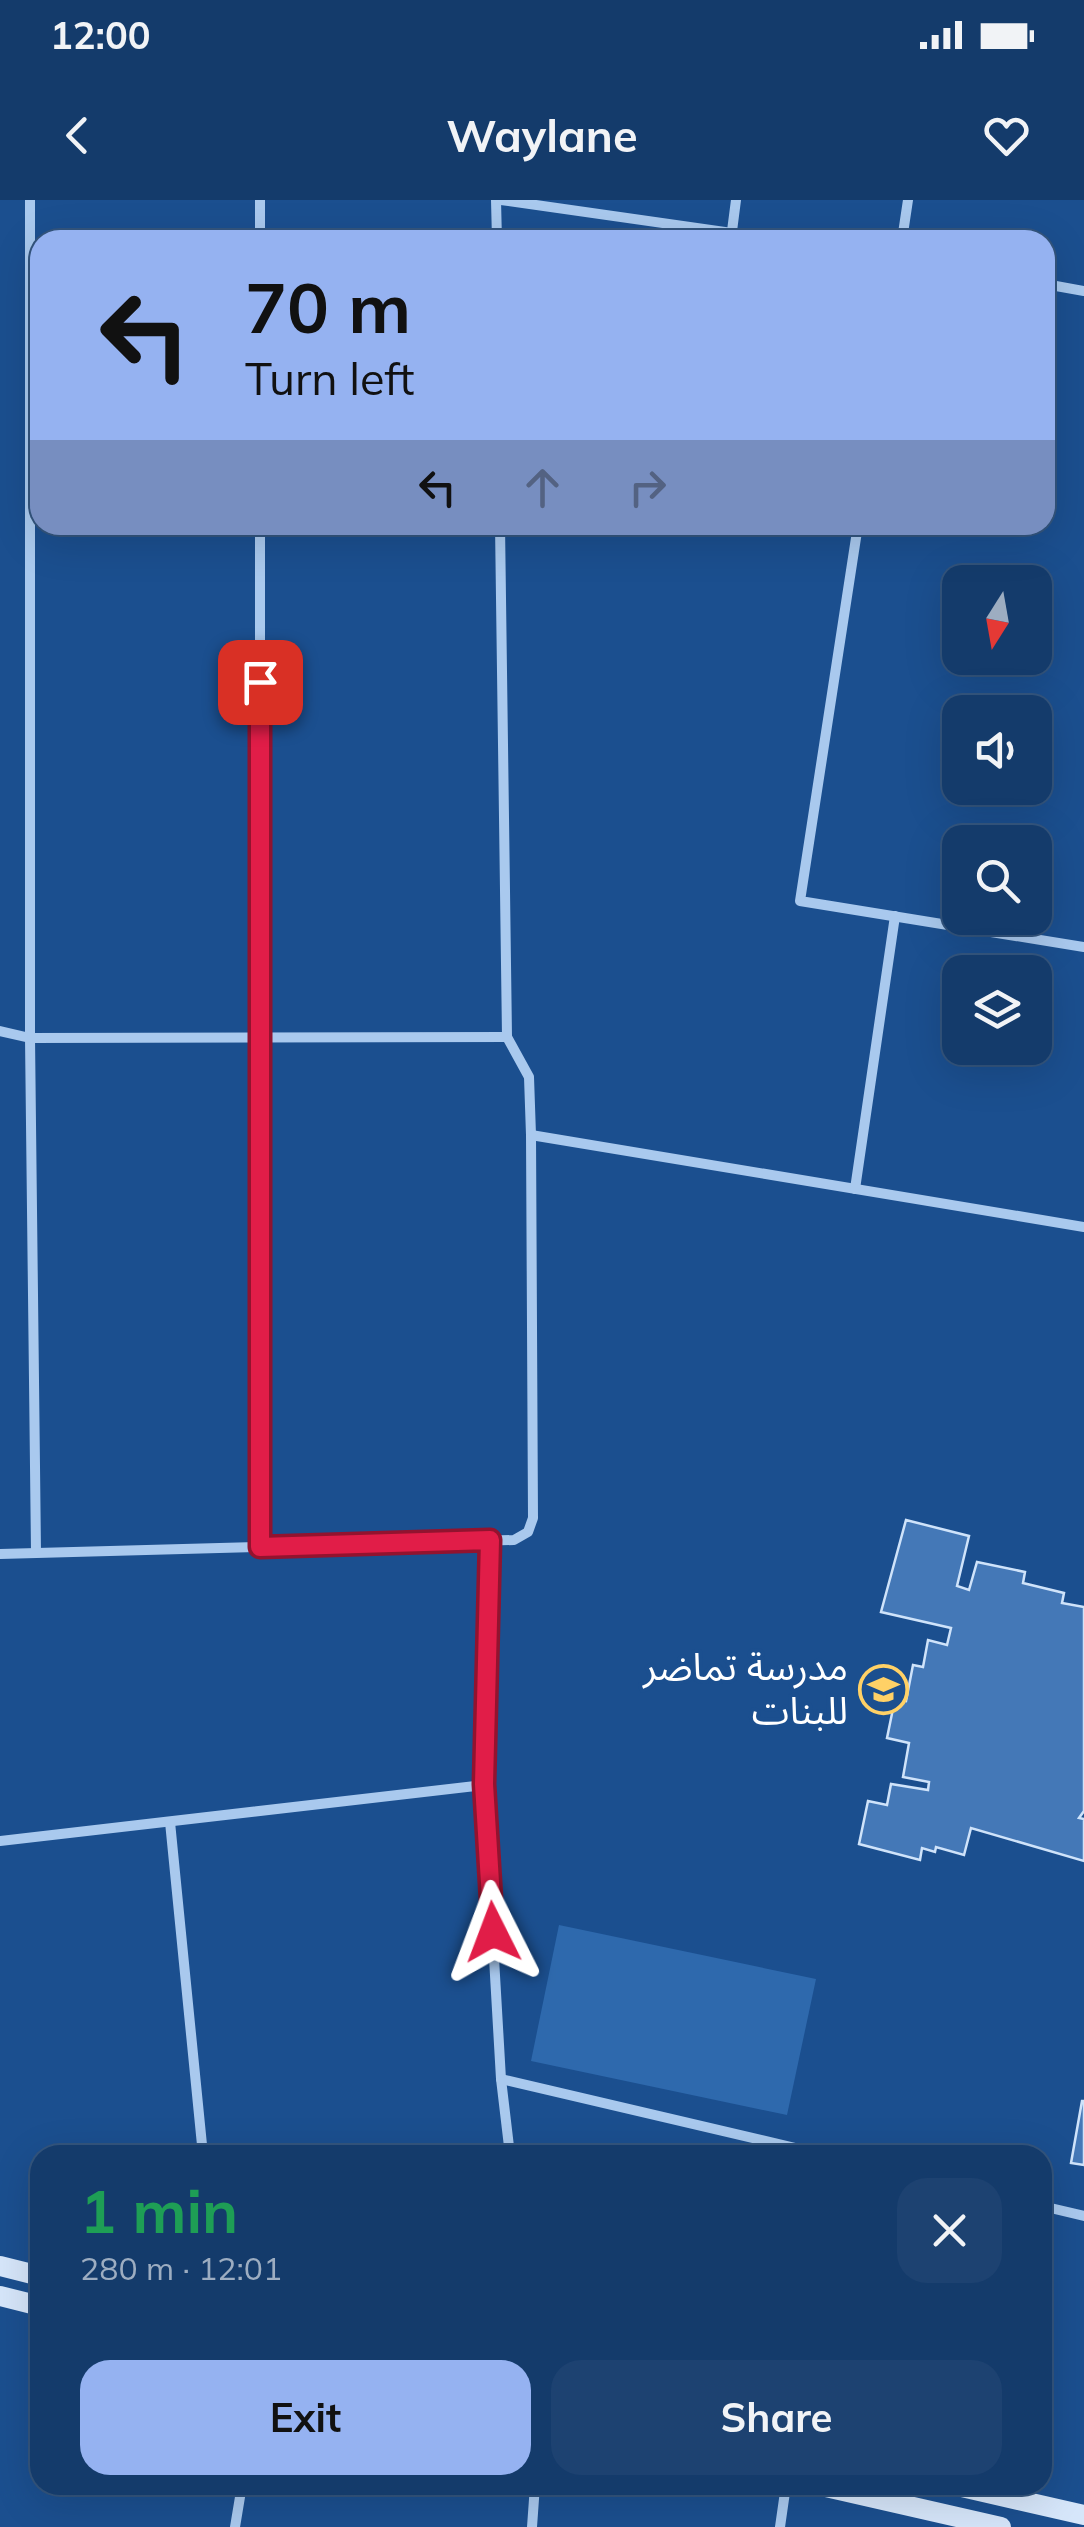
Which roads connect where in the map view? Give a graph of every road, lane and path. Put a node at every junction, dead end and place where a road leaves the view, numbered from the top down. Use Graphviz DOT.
graph roads {
  1 [pos="30,200"];
  2 [pos="260,200"];
  3 [pos="499,200"];
  4 [pos="736,200"];
  5 [pos="908,200"];
  6 [pos="260,230"];
  7 [pos="497,230"];
  8 [pos="717,230"];
  9 [pos="732,230"];
  10 [pos="904,230"];
  11 [pos="1055,286"];
  12 [pos="1084,291"];
  13 [pos="260,535"];
  14 [pos="500,535"];
  15 [pos="856,535"];
  16 [pos="896,916"];
  17 [pos="1084,947"];
  18 [pos="0,1031"];
  19 [pos="260,1035"];
  20 [pos="507,1037"];
  21 [pos="30,1038"];
  22 [pos="531,1135"];
  23 [pos="854,1189"];
  24 [pos="1084,1227"];
  25 [pos="490,1540"];
  26 [pos="260,1547"];
  27 [pos="36,1552"];
  28 [pos="0,1554"];
  29 [pos="484,1784"];
  30 [pos="170,1822"];
  31 [pos="0,1842"];
  32 [pos="501,2079"];
  33 [pos="201,2145"];
  34 [pos="509,2145"];
  35 [pos="782,2145"];
  36 [pos="1052,2208"];
  37 [pos="1084,2216"];
  38 [pos="0,2266"];
  39 [pos="30,2274"];
  40 [pos="0,2296"];
  41 [pos="30,2304"];
  42 [pos="240,2495"];
  43 [pos="534,2495"];
  44 [pos="785,2495"];
  45 [pos="861,2495"];
  46 [pos="997,2495"];
  47 [pos="1084,2515"];
  48 [pos="235,2527"];
  49 [pos="532,2527"];
  50 [pos="780,2527"];
  51 [pos="1000,2527"];
  1 -- 21 [label="street"];
  2 -- 6 [label="street"];
  3 -- 7 [label="street"];
  3 -- 8 [label="street"];
  4 -- 9 [label="street"];
  5 -- 10 [label="street"];
  11 -- 12 [label="street"];
  13 -- 19 [label="street"];
  14 -- 20 [label="street"];
  15 -- 16 [label="street"];
  16 -- 17 [label="street"];
  16 -- 23 [label="street"];
  18 -- 21 [label="street"];
  19 -- 20 [label="street"];
  19 -- 21 [label="street"];
  19 -- 26 [label="street"];
  20 -- 22 [label="street"];
  21 -- 27 [label="street"];
  22 -- 23 [label="street"];
  22 -- 25 [label="street"];
  23 -- 24 [label="street"];
  25 -- 26 [label="street"];
  25 -- 29 [label="street"];
  26 -- 27 [label="street"];
  27 -- 28 [label="street"];
  29 -- 30 [label="street"];
  29 -- 32 [label="street"];
  30 -- 31 [label="street"];
  30 -- 33 [label="street"];
  32 -- 34 [label="street"];
  32 -- 35 [label="street"];
  36 -- 37 [label="street"];
  38 -- 39 [label="main road"];
  40 -- 41 [label="main road"];
  42 -- 48 [label="street"];
  43 -- 49 [label="street"];
  44 -- 50 [label="street"];
  45 -- 51 [label="main road"];
  46 -- 47 [label="main road"];
}
